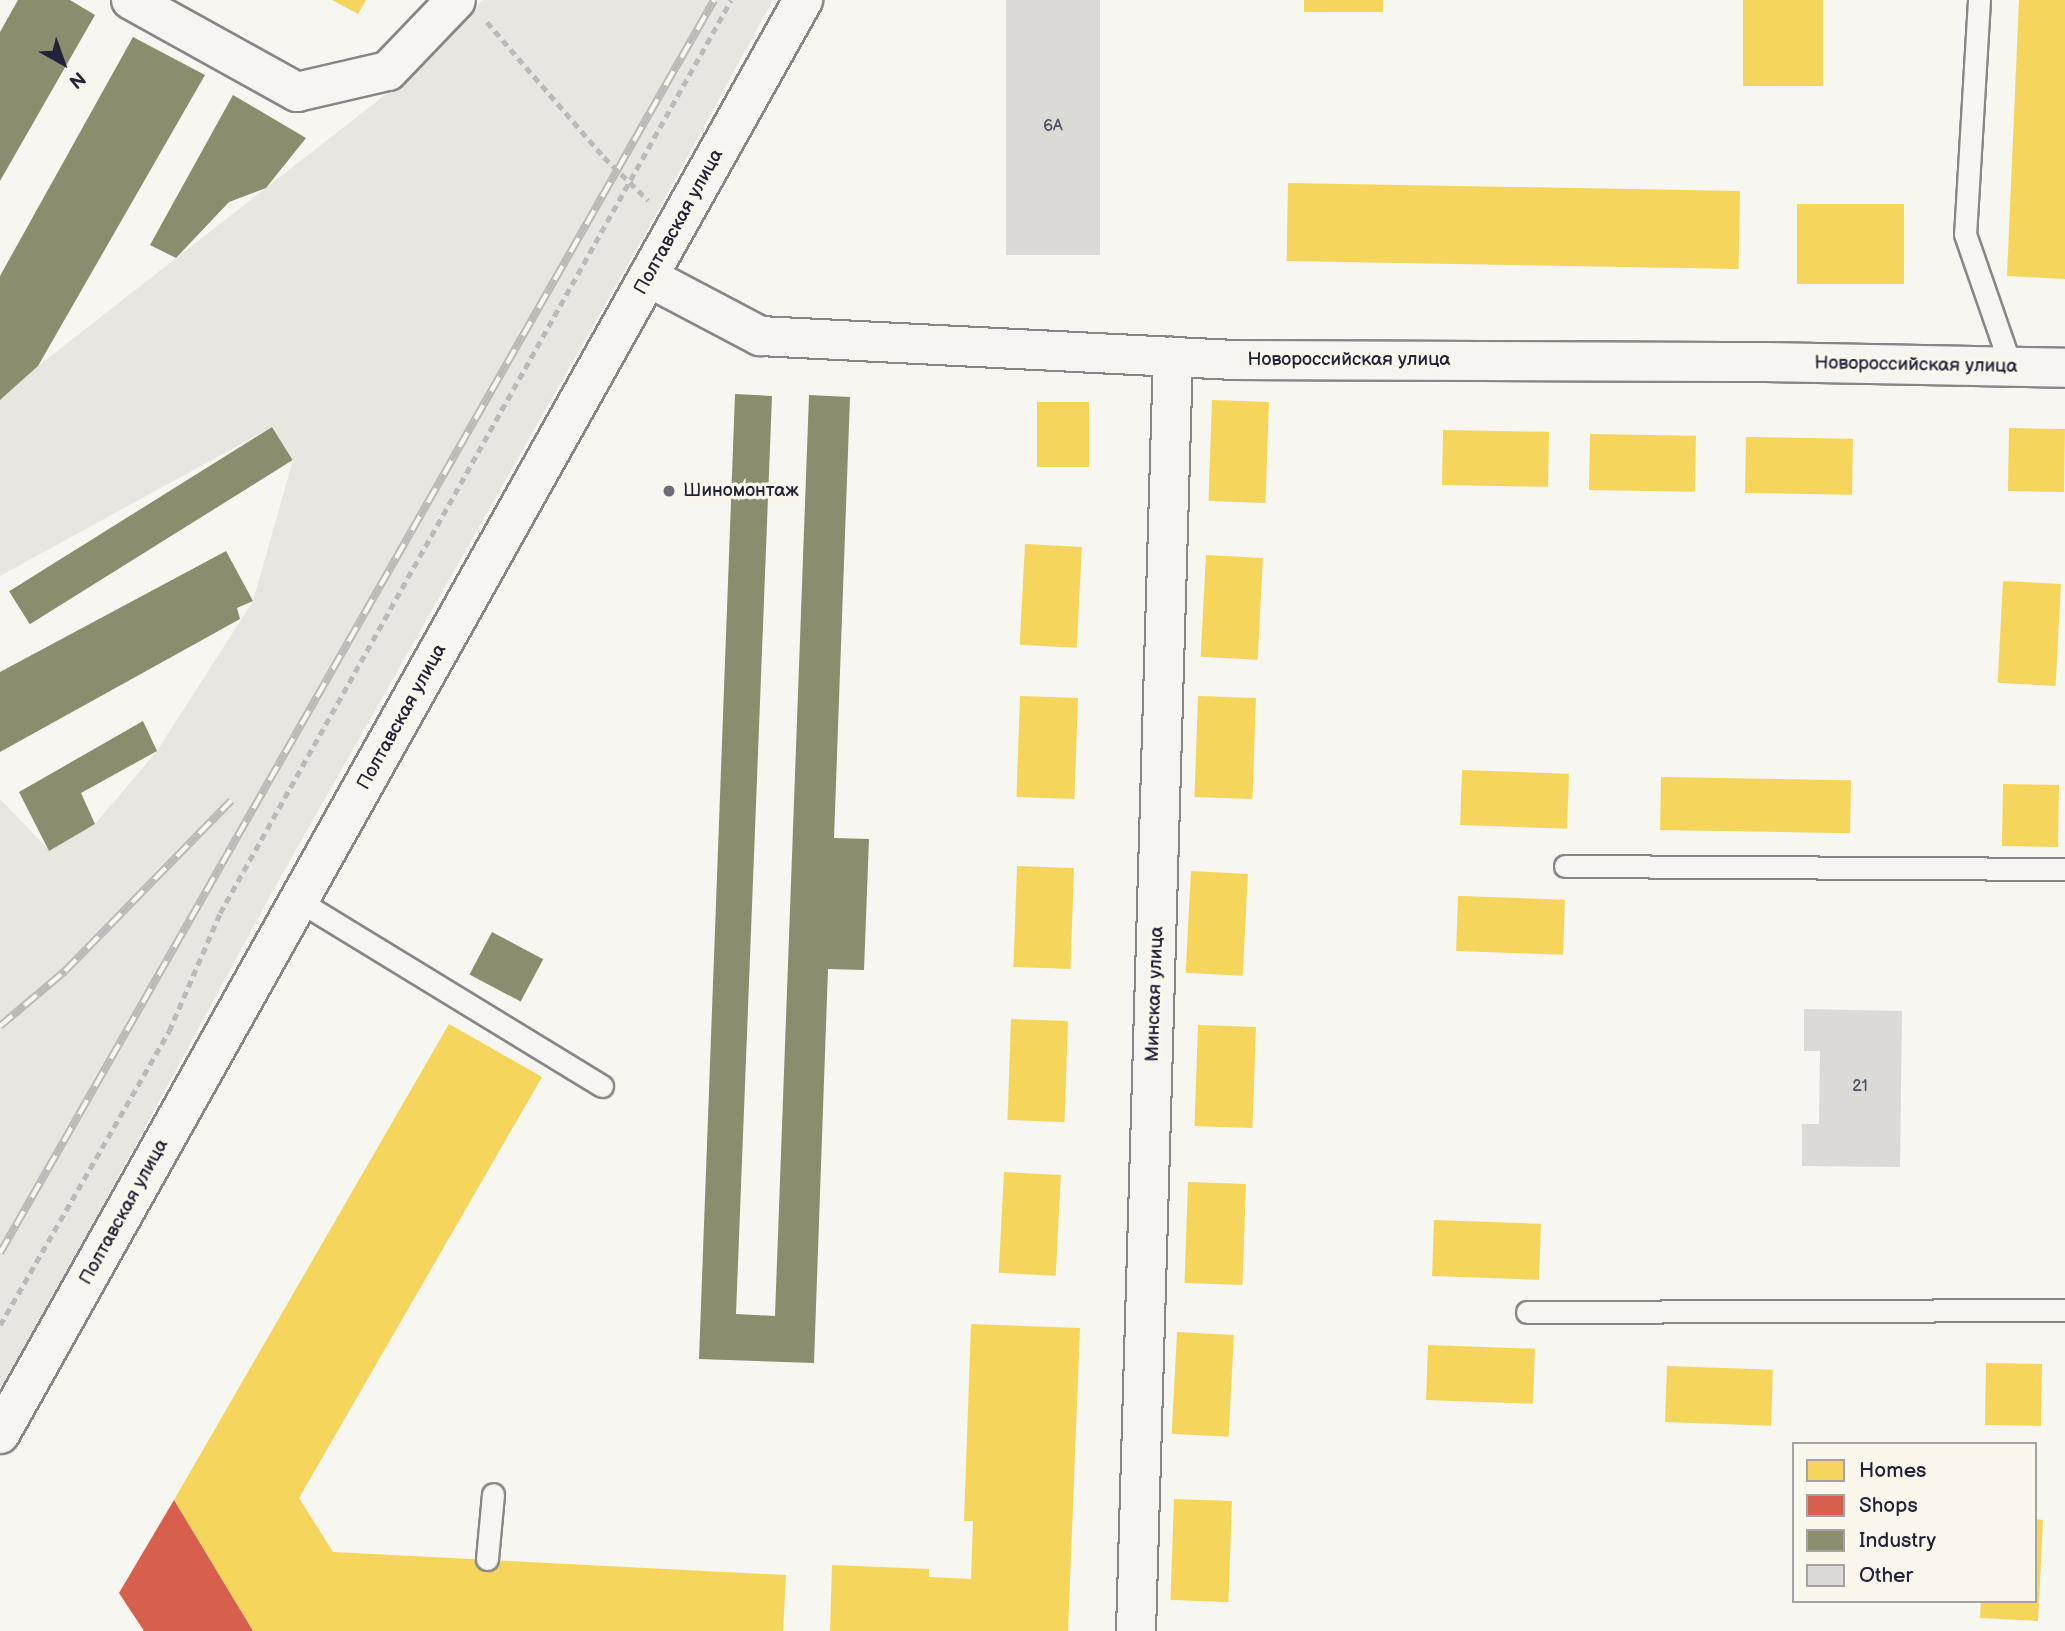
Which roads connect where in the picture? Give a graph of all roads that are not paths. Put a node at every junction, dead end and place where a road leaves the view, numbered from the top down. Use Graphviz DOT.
graph roads {
  1 [pos="131,0"];
  2 [pos="803,0"];
  3 [pos="1979,0"];
  4 [pos="471,10"];
  5 [pos="648,277"];
  6 [pos="1173,357"];
  7 [pos="2011,367"];
  8 [pos="2065,368"];
  9 [pos="1565,866"];
  10 [pos="2065,869"];
  11 [pos="299,901"];
  12 [pos="602,1086"];
  13 [pos="2065,1310"];
  14 [pos="1527,1312"];
  15 [pos="0,1434"];
  16 [pos="493,1494"];
  17 [pos="487,1559"];
  18 [pos="1136,1631"];
  1 -- 4 [label="street"];
  2 -- 5 [label="street, Полтавская улица"];
  3 -- 7 [label="lane"];
  5 -- 6 [label="street, Новороссийская улица"];
  5 -- 11 [label="street, Полтавская улица"];
  6 -- 7 [label="street, Новороссийская улица"];
  6 -- 18 [label="street, Минская улица"];
  7 -- 8 [label="street, Новороссийская улица"];
  9 -- 10 [label="lane"];
  11 -- 12 [label="lane"];
  11 -- 15 [label="street, Полтавская улица"];
  13 -- 14 [label="lane"];
  16 -- 17 [label="lane"];
}
